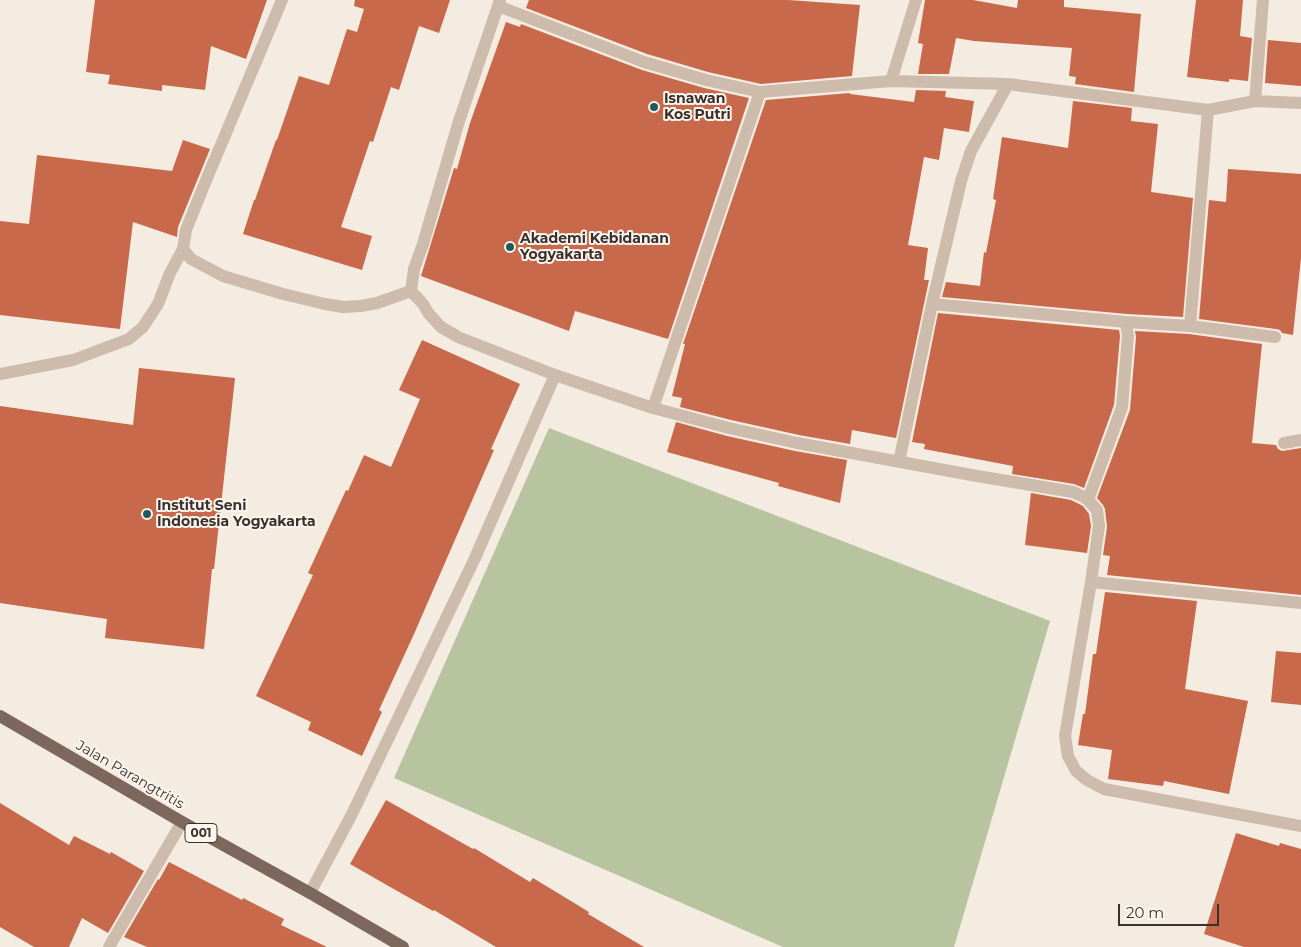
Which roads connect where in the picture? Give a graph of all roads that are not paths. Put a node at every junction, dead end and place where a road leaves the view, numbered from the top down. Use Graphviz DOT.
graph roads {
  1 [pos="282,0"];
  2 [pos="916,0"];
  3 [pos="1263,0"];
  4 [pos="499,3"];
  5 [pos="891,81"];
  6 [pos="1008,84"];
  7 [pos="760,92"];
  8 [pos="1255,102"];
  9 [pos="1301,104"];
  10 [pos="1208,110"];
  11 [pos="183,249"];
  12 [pos="411,291"];
  13 [pos="932,304"];
  14 [pos="1126,322"];
  15 [pos="1190,326"];
  16 [pos="1275,337"];
  17 [pos="0,374"];
  18 [pos="555,376"];
  19 [pos="653,408"];
  20 [pos="1301,440"];
  21 [pos="1284,443"];
  22 [pos="899,462"];
  23 [pos="1088,500"];
  24 [pos="1091,582"];
  25 [pos="1301,602"];
  26 [pos="0,716"];
  27 [pos="182,822"];
  28 [pos="1301,826"];
  29 [pos="310,893"];
  30 [pos="109,947"];
  31 [pos="403,947"];
  1 -- 11 [label="street"];
  2 -- 5 [label="street"];
  3 -- 8 [label="street"];
  4 -- 7 [label="street"];
  4 -- 12 [label="street"];
  5 -- 6 [label="street"];
  5 -- 7 [label="street"];
  6 -- 10 [label="street"];
  6 -- 13 [label="street"];
  7 -- 19 [label="street"];
  8 -- 9 [label="street"];
  8 -- 10 [label="street"];
  10 -- 15 [label="street"];
  11 -- 12 [label="street"];
  11 -- 17 [label="street"];
  12 -- 18 [label="street"];
  13 -- 14 [label="street"];
  13 -- 22 [label="street"];
  14 -- 15 [label="street"];
  14 -- 23 [label="street"];
  15 -- 16 [label="street"];
  18 -- 19 [label="street"];
  18 -- 29 [label="street"];
  19 -- 22 [label="street"];
  20 -- 21 [label="street"];
  22 -- 23 [label="street"];
  23 -- 24 [label="street"];
  24 -- 25 [label="street"];
  24 -- 28 [label="street"];
  26 -- 27 [label="main road, Jalan Parangtritis / 001"];
  27 -- 29 [label="main road, Jalan Parangtritis / 001"];
  27 -- 30 [label="street"];
  29 -- 31 [label="main road, Jalan Parangtritis / 001"];
}
